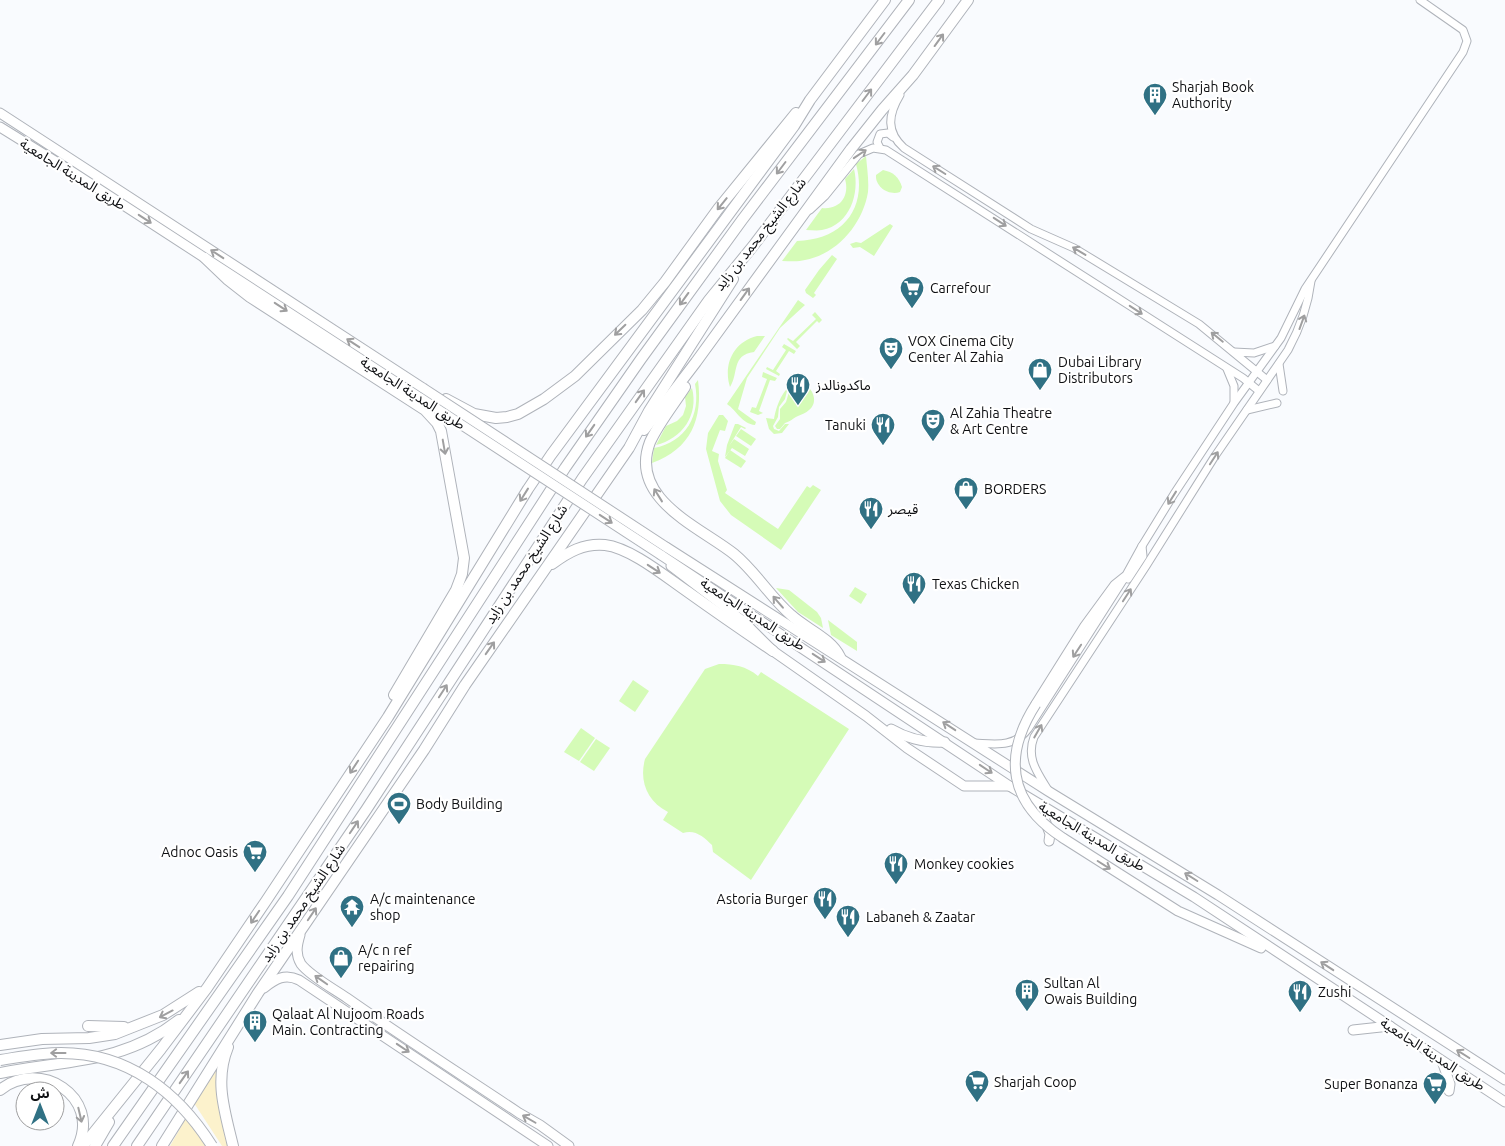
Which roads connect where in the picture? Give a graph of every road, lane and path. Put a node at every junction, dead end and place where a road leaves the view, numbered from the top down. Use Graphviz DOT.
graph roads {
  1 [pos="885,0"];
  2 [pos="909,0"];
  3 [pos="939,0"];
  4 [pos="968,0"];
  5 [pos="1420,0"];
  6 [pos="913,75"];
  7 [pos="810,100"];
  8 [pos="0,113"];
  9 [pos="0,127"];
  10 [pos="894,137"];
  11 [pos="880,148"];
  12 [pos="804,215"];
  13 [pos="753,246"];
  14 [pos="205,258"];
  15 [pos="1311,281"];
  16 [pos="1275,346"];
  17 [pos="1234,352"];
  18 [pos="696,362"];
  19 [pos="1279,364"];
  20 [pos="1227,368"];
  21 [pos="1257,372"];
  22 [pos="1267,380"];
  23 [pos="1248,383"];
  24 [pos="1259,391"];
  25 [pos="1283,391"];
  26 [pos="421,392"];
  27 [pos="1234,403"];
  28 [pos="1277,403"];
  29 [pos="1246,410"];
  30 [pos="629,448"];
  31 [pos="1142,546"];
  32 [pos="664,551"];
  33 [pos="547,567"];
  34 [pos="1124,577"];
  35 [pos="1098,638"];
  36 [pos="773,652"];
  37 [pos="840,657"];
  38 [pos="1064,699"];
  39 [pos="1054,704"];
  40 [pos="866,716"];
  41 [pos="441,723"];
  42 [pos="945,742"];
  43 [pos="975,743"];
  44 [pos="364,752"];
  45 [pos="1011,786"];
  46 [pos="1048,791"];
  47 [pos="1039,804"];
  48 [pos="366,810"];
  49 [pos="1049,841"];
  50 [pos="302,929"];
  51 [pos="1274,952"];
  52 [pos="206,988"];
  53 [pos="258,993"];
  54 [pos="331,1000"];
  55 [pos="363,1009"];
  56 [pos="189,1012"];
  57 [pos="88,1026"];
  58 [pos="140,1026"];
  59 [pos="1390,1026"];
  60 [pos="1353,1030"];
  61 [pos="233,1031"];
  62 [pos="0,1045"];
  63 [pos="0,1060"];
  64 [pos="1442,1061"];
  65 [pos="5,1072"];
  66 [pos="1505,1080"];
  67 [pos="129,1089"];
  68 [pos="0,1090"];
  69 [pos="1449,1091"];
  70 [pos="1505,1102"];
  71 [pos="78,1146"];
  72 [pos="83,1146"];
  73 [pos="95,1146"];
  74 [pos="113,1146"];
  75 [pos="137,1146"];
  76 [pos="162,1146"];
  77 [pos="212,1146"];
  78 [pos="233,1146"];
  79 [pos="548,1146"];
  80 [pos="569,1146"];
  1 -- 7 [label="highway"];
  2 -- 74 [label="highway, شارع الشيخ محمد بن زايد, one-way"];
  13 -- 3 [label="highway, شارع الشيخ محمد بن زايد, one-way"];
  6 -- 4 [label="highway, one-way"];
  5 -- 15 [label="street"];
  6 -- 10 [label="street"];
  6 -- 12 [label="highway"];
  7 -- 26 [label="highway, one-way"];
  7 -- 44 [label="highway, one-way"];
  26 -- 8 [label="main road, طريق المدينة الجامعية, one-way"];
  9 -- 14 [label="main road, طريق المدينة الجامعية, one-way"];
  10 -- 11 [label="street"];
  17 -- 10 [label="street, one-way"];
  12 -- 11 [label="street, one-way"];
  11 -- 20 [label="street, one-way"];
  18 -- 12 [label="highway, one-way"];
  13 -- 30 [label="highway"];
  48 -- 13 [label="highway, شارع الشيخ محمد بن زايد, one-way"];
  14 -- 26 [label="main road, طريق المدينة الجامعية, one-way"];
  14 -- 44 [label="highway, one-way"];
  15 -- 16 [label="street"];
  19 -- 15 [label="street, one-way"];
  16 -- 17 [label="street"];
  16 -- 21 [label="street"];
  17 -- 21 [label="street"];
  18 -- 30 [label="highway"];
  37 -- 18 [label="highway, one-way"];
  19 -- 22 [label="street"];
  19 -- 25 [label="street"];
  20 -- 23 [label="street"];
  20 -- 27 [label="street"];
  21 -- 22 [label="street"];
  21 -- 23 [label="street"];
  22 -- 24 [label="street"];
  23 -- 24 [label="street"];
  23 -- 27 [label="street"];
  24 -- 29 [label="street"];
  26 -- 32 [label="main road, طريق المدينة الجامعية, bridge"];
  27 -- 31 [label="street, one-way"];
  28 -- 29 [label="street"];
  35 -- 29 [label="street, one-way"];
  30 -- 33 [label="highway"];
  31 -- 34 [label="street"];
  31 -- 35 [label="street"];
  32 -- 36 [label="main road"];
  32 -- 37 [label="main road, طريق المدينة الجامعية"];
  32 -- 42 [label="main road, طريق المدينة الجامعية, one-way"];
  33 -- 36 [label="highway, one-way"];
  41 -- 33 [label="highway, one-way"];
  34 -- 43 [label="street, one-way"];
  34 -- 51 [label="main road, one-way, bridge"];
  35 -- 39 [label="street"];
  36 -- 40 [label="main road"];
  43 -- 37 [label="main road, طريق المدينة الجامعية, one-way"];
  38 -- 39 [label="street"];
  46 -- 39 [label="street, one-way"];
  40 -- 42 [label="main road"];
  40 -- 45 [label="main road"];
  41 -- 48 [label="highway"];
  50 -- 41 [label="highway, one-way"];
  42 -- 45 [label="main road, طريق المدينة الجامعية, one-way"];
  43 -- 46 [label="main road, طريق المدينة الجامعية"];
  44 -- 52 [label="highway, one-way"];
  45 -- 47 [label="main road, طريق المدينة الجامعية"];
  66 -- 46 [label="main road, طريق المدينة الجامعية, one-way"];
  47 -- 49 [label="main road"];
  47 -- 51 [label="main road, طريق المدينة الجامعية"];
  75 -- 48 [label="highway, شارع الشيخ محمد بن زايد, one-way"];
  50 -- 53 [label="highway"];
  55 -- 50 [label="main road, one-way"];
  51 -- 59 [label="main road, طريق المدينة الجامعية"];
  52 -- 56 [label="highway"];
  52 -- 58 [label="highway, one-way"];
  53 -- 54 [label="main road"];
  53 -- 61 [label="highway"];
  54 -- 55 [label="main road"];
  54 -- 79 [label="main road, one-way"];
  80 -- 55 [label="main road, one-way"];
  56 -- 65 [label="highway"];
  56 -- 67 [label="highway"];
  57 -- 58 [label="highway"];
  58 -- 62 [label="highway"];
  59 -- 60 [label="main road"];
  59 -- 64 [label="main road, طريق المدينة الجامعية"];
  61 -- 76 [label="highway"];
  61 -- 78 [label="highway"];
  77 -- 63 [label="highway, one-way, bridge"];
  64 -- 69 [label="main road"];
  64 -- 70 [label="main road, طريق المدينة الجامعية"];
  67 -- 72 [label="highway"];
  67 -- 73 [label="highway"];
  68 -- 71 [label="highway, one-way"];
}
